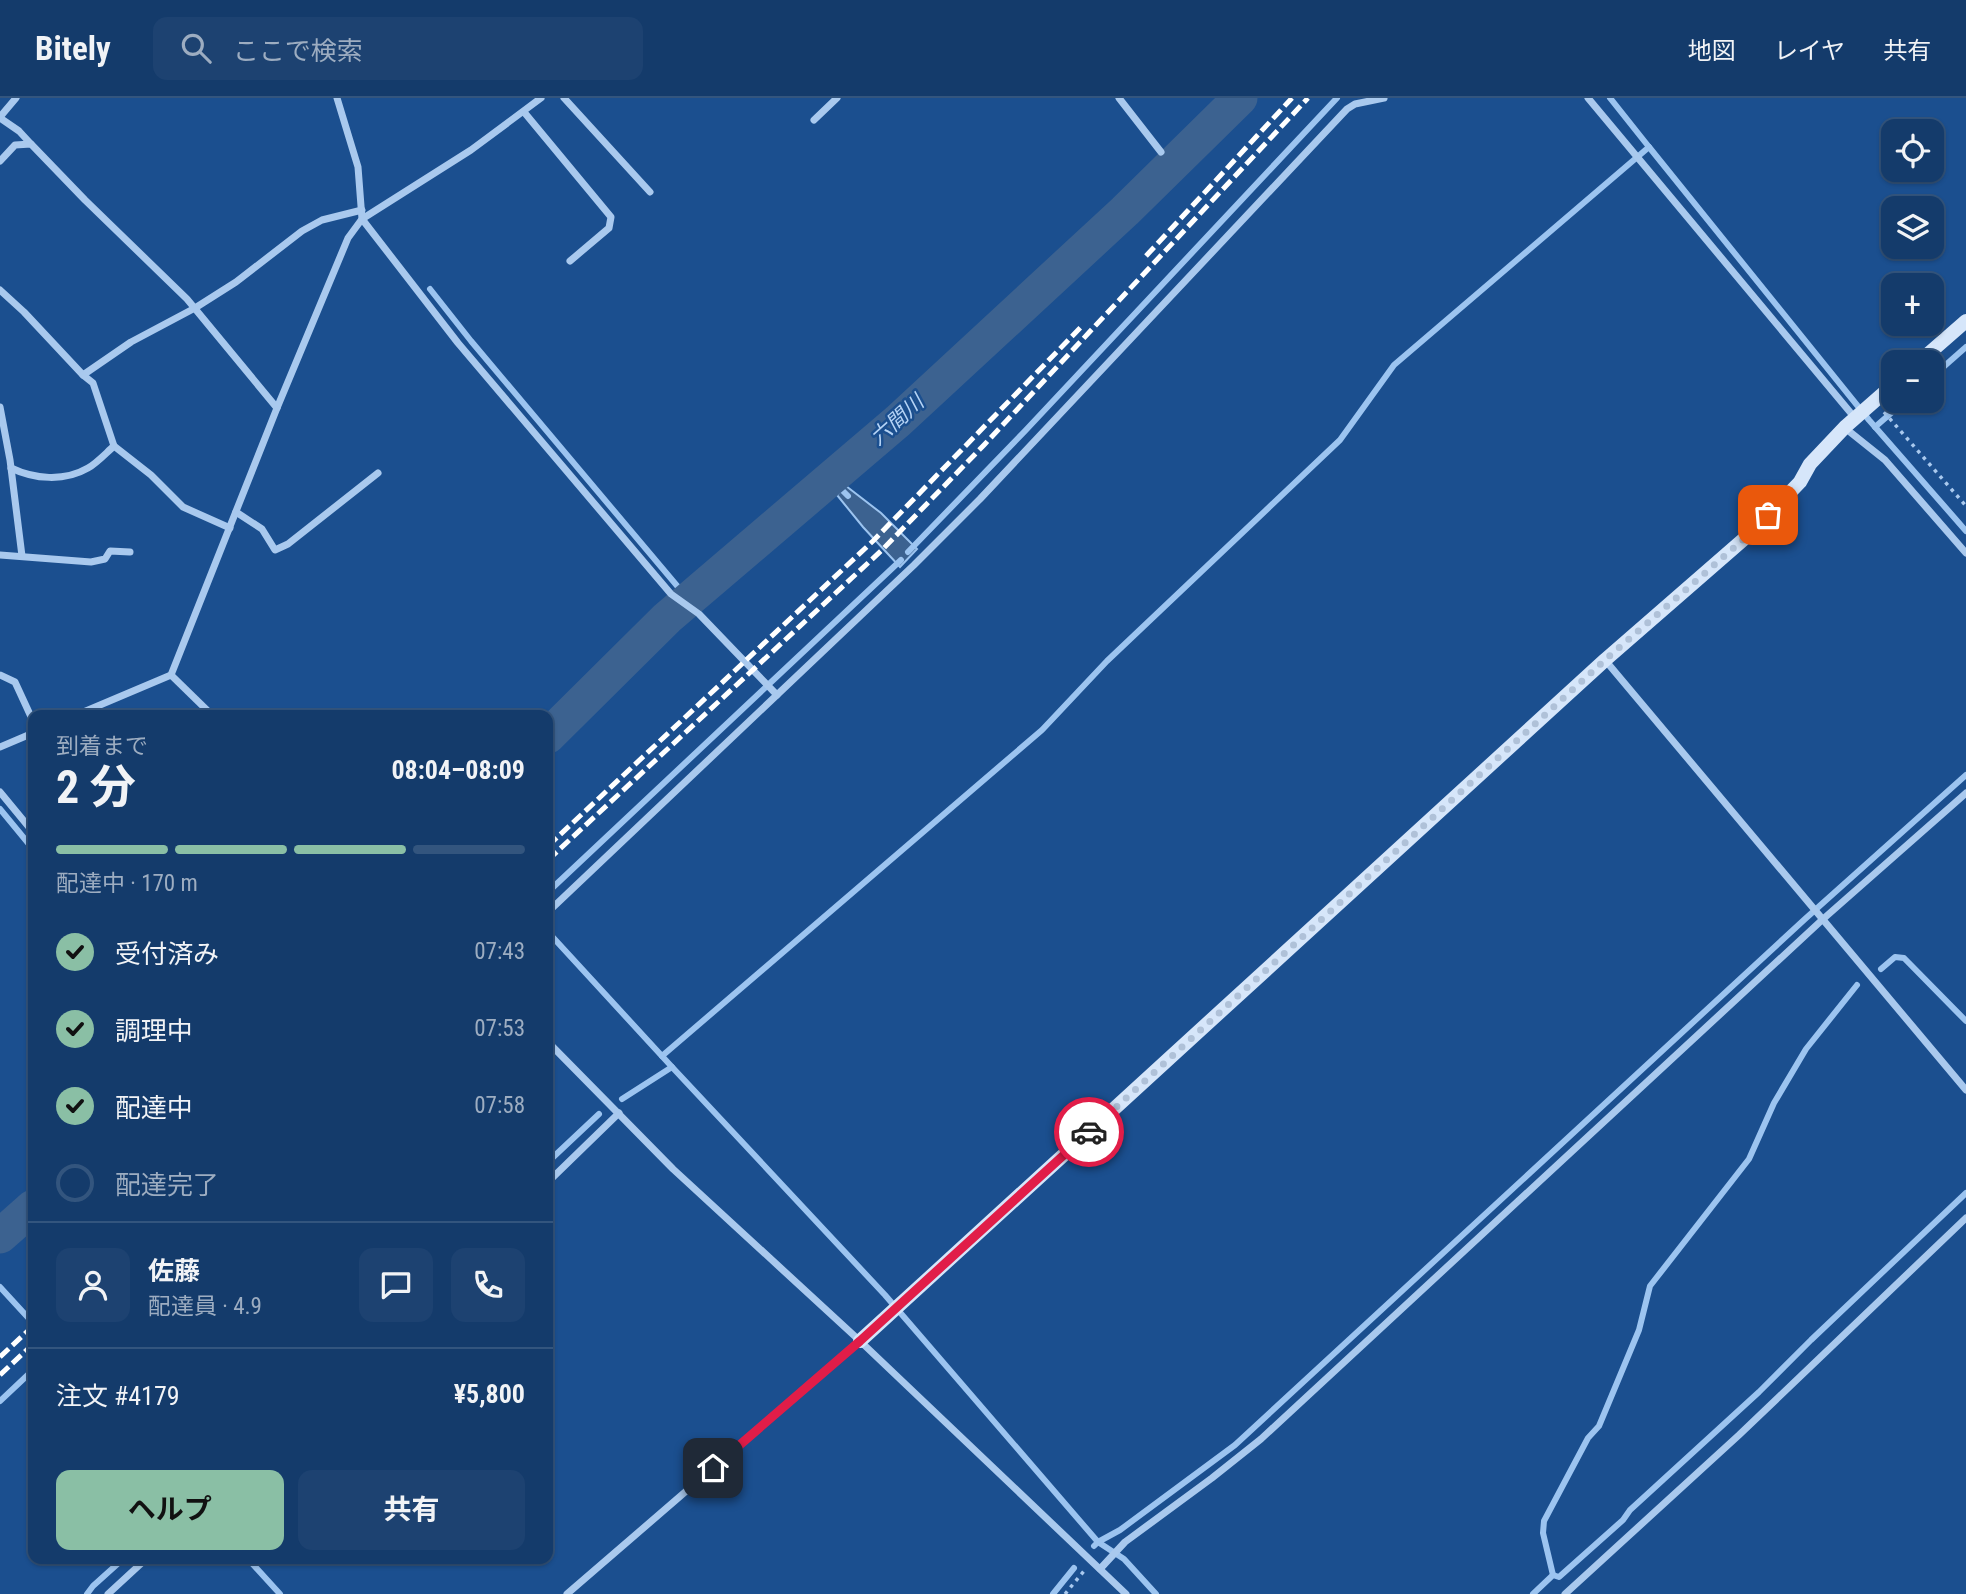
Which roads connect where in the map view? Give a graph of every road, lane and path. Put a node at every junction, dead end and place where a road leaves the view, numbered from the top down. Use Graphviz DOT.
graph roads {
  1 [pos="16,98"];
  2 [pos="337,98"];
  3 [pos="541,98"];
  4 [pos="564,98"];
  5 [pos="837,98"];
  6 [pos="1119,98"];
  7 [pos="1384,98"];
  8 [pos="1588,98"];
  9 [pos="524,112"];
  10 [pos="0,118"];
  11 [pos="814,120"];
  12 [pos="31,144"];
  13 [pos="1161,152"];
  14 [pos="0,161"];
  15 [pos="650,192"];
  16 [pos="362,215"];
  17 [pos="570,261"];
  18 [pos="0,290"];
  19 [pos="195,308"];
  20 [pos="1966,321"];
  21 [pos="1933,350"];
  22 [pos="83,375"];
  23 [pos="1881,403"];
  24 [pos="0,407"];
  25 [pos="1878,407"];
  26 [pos="277,408"];
  27 [pos="1852,420"];
  28 [pos="114,446"];
  29 [pos="0,458"];
  30 [pos="10,464"];
  31 [pos="378,472"];
  32 [pos="1966,506"];
  33 [pos="236,512"];
  34 [pos="230,528"];
  35 [pos="130,552"];
  36 [pos="1966,553"];
  37 [pos="0,555"];
  38 [pos="22,556"];
  39 [pos="1605,660"];
  40 [pos="0,675"];
  41 [pos="172,675"];
  42 [pos="774,692"];
  43 [pos="28,710"];
  44 [pos="88,710"];
  45 [pos="207,710"];
  46 [pos="28,735"];
  47 [pos="0,747"];
  48 [pos="0,792"];
  49 [pos="1966,793"];
  50 [pos="28,826"];
  51 [pos="553,907"];
  52 [pos="1820,917"];
  53 [pos="553,1047"];
  54 [pos="1966,1090"];
  55 [pos="620,1113"];
  56 [pos="553,1177"];
  57 [pos="1966,1218"];
  58 [pos="860,1341"];
  59 [pos="1092,1562"];
  60 [pos="141,1564"];
  61 [pos="1100,1569"];
  62 [pos="108,1594"];
  63 [pos="567,1594"];
  64 [pos="1065,1594"];
  65 [pos="1126,1594"];
  66 [pos="1565,1594"];
  1 -- 10 [label="street"];
  2 -- 16 [label="street"];
  3 -- 9 [label="street"];
  4 -- 15 [label="street"];
  5 -- 11 [label="street"];
  6 -- 13 [label="street"];
  7 -- 42 [label="street"];
  8 -- 27 [label="street"];
  9 -- 16 [label="street"];
  9 -- 17 [label="street"];
  10 -- 12 [label="street"];
  12 -- 14 [label="street"];
  12 -- 19 [label="street"];
  16 -- 19 [label="street"];
  16 -- 26 [label="street"];
  16 -- 42 [label="street"];
  18 -- 22 [label="street"];
  19 -- 22 [label="street"];
  19 -- 26 [label="street"];
  20 -- 21 [label="street"];
  22 -- 28 [label="street"];
  23 -- 25 [label="street"];
  24 -- 30 [label="street"];
  25 -- 27 [label="street"];
  25 -- 32 [label="path"];
  26 -- 33 [label="street"];
  27 -- 36 [label="street"];
  27 -- 39 [label="street"];
  28 -- 30 [label="street"];
  28 -- 34 [label="street"];
  29 -- 30 [label="street"];
  30 -- 38 [label="street"];
  31 -- 33 [label="street"];
  33 -- 34 [label="street"];
  34 -- 41 [label="street"];
  35 -- 38 [label="street"];
  37 -- 38 [label="street"];
  39 -- 52 [label="street"];
  39 -- 58 [label="street"];
  40 -- 43 [label="street"];
  41 -- 44 [label="street"];
  41 -- 45 [label="street"];
  42 -- 51 [label="street"];
  46 -- 47 [label="street"];
  48 -- 50 [label="street"];
  49 -- 52 [label="street"];
  52 -- 54 [label="street"];
  52 -- 61 [label="street"];
  53 -- 55 [label="street"];
  55 -- 56 [label="street"];
  55 -- 58 [label="street"];
  57 -- 66 [label="street"];
  58 -- 59 [label="street"];
  58 -- 63 [label="street"];
  59 -- 61 [label="street"];
  59 -- 64 [label="path"];
  60 -- 62 [label="street"];
  61 -- 65 [label="street"];
}
